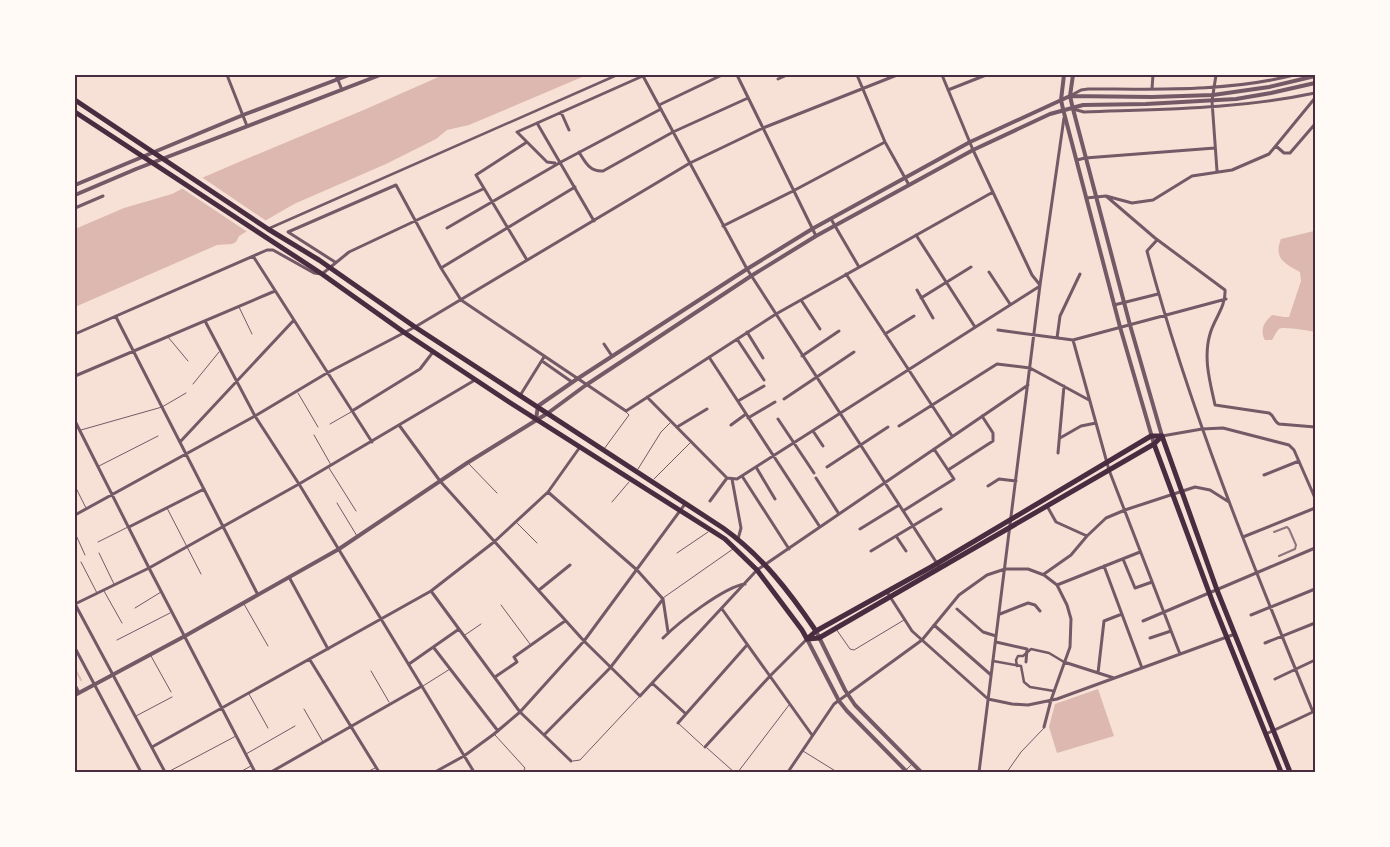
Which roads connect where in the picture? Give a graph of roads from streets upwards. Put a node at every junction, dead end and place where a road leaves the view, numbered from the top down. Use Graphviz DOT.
graph roads {
  1 [pos="228,75"];
  2 [pos="348,75"];
  3 [pos="380,75"];
  4 [pos="617,75"];
  5 [pos="722,75"];
  6 [pos="736,75"];
  7 [pos="787,75"];
  8 [pos="857,75"];
  9 [pos="897,75"];
  10 [pos="942,75"];
  11 [pos="986,75"];
  12 [pos="1064,75"];
  13 [pos="1072,75"];
  14 [pos="1153,75"];
  15 [pos="1216,75"];
  16 [pos="1294,75"];
  17 [pos="644,76"];
  18 [pos="1315,76"];
  19 [pos="337,77"];
  20 [pos="778,79"];
  21 [pos="1315,83"];
  22 [pos="1214,88"];
  23 [pos="863,89"];
  24 [pos="1152,89"];
  25 [pos="342,90"];
  26 [pos="948,90"];
  27 [pos="1315,93"];
  28 [pos="1213,95"];
  29 [pos="1070,96"];
  30 [pos="748,98"];
  31 [pos="1315,99"];
  32 [pos="75,100"];
  33 [pos="1061,100"];
  34 [pos="1212,101"];
  35 [pos="660,107"];
  36 [pos="1213,108"];
  37 [pos="1064,109"];
  38 [pos="1072,109"];
  39 [pos="75,112"];
  40 [pos="561,112"];
  41 [pos="243,115"];
  42 [pos="1065,115"];
  43 [pos="538,123"];
  44 [pos="1315,124"];
  45 [pos="247,126"];
  46 [pos="763,128"];
  47 [pos="569,130"];
  48 [pos="673,132"];
  49 [pos="527,142"];
  50 [pos="885,142"];
  51 [pos="970,142"];
  52 [pos="1276,146"];
  53 [pos="1215,148"];
  54 [pos="973,150"];
  55 [pos="153,152"];
  56 [pos="579,152"];
  57 [pos="141,157"];
  58 [pos="163,158"];
  59 [pos="1085,158"];
  60 [pos="1077,160"];
  61 [pos="560,162"];
  62 [pos="151,163"];
  63 [pos="690,163"];
  64 [pos="1217,172"];
  65 [pos="906,178"];
  66 [pos="75,185"];
  67 [pos="909,185"];
  68 [pos="575,188"];
  69 [pos="483,189"];
  70 [pos="793,191"];
  71 [pos="993,192"];
  72 [pos="75,195"];
  73 [pos="103,196"];
  74 [pos="1095,196"];
  75 [pos="1106,196"];
  76 [pos="1086,198"];
  77 [pos="492,202"];
  78 [pos="75,208"];
  79 [pos="831,219"];
  80 [pos="415,221"];
  81 [pos="594,221"];
  82 [pos="835,225"];
  83 [pos="723,226"];
  84 [pos="447,228"];
  85 [pos="268,229"];
  86 [pos="508,229"];
  87 [pos="812,230"];
  88 [pos="916,235"];
  89 [pos="816,236"];
  90 [pos="1157,240"];
  91 [pos="253,256"];
  92 [pos="528,260"];
  93 [pos="335,262"];
  94 [pos="328,267"];
  95 [pos="859,267"];
  96 [pos="971,267"];
  97 [pos="441,268"];
  98 [pos="747,270"];
  99 [pos="989,272"];
  100 [pos="322,274"];
  101 [pos="846,274"];
  102 [pos="1080,274"];
  103 [pos="751,276"];
  104 [pos="947,282"];
  105 [pos="1040,285"];
  106 [pos="917,290"];
  107 [pos="275,291"];
  108 [pos="1158,294"];
  109 [pos="921,298"];
  110 [pos="1226,299"];
  111 [pos="461,300"];
  112 [pos="801,300"];
  113 [pos="1124,302"];
  114 [pos="1010,304"];
  115 [pos="1114,305"];
  116 [pos="776,314"];
  117 [pos="1166,315"];
  118 [pos="914,316"];
  119 [pos="116,317"];
  120 [pos="933,318"];
  121 [pos="294,320"];
  122 [pos="205,321"];
  123 [pos="1130,325"];
  124 [pos="416,327"];
  125 [pos="975,327"];
  126 [pos="1120,327"];
  127 [pos="820,329"];
  128 [pos="998,330"];
  129 [pos="839,331"];
  130 [pos="405,332"];
  131 [pos="747,332"];
  132 [pos="75,334"];
  133 [pos="885,334"];
  134 [pos="1034,334"];
  135 [pos="1057,338"];
  136 [pos="737,339"];
  137 [pos="1073,340"];
  138 [pos="604,344"];
  139 [pos="135,351"];
  140 [pos="434,352"];
  141 [pos="854,352"];
  142 [pos="612,356"];
  143 [pos="802,356"];
  144 [pos="544,357"];
  145 [pos="709,357"];
  146 [pos="763,358"];
  147 [pos="541,361"];
  148 [pos="1030,368"];
  149 [pos="908,370"];
  150 [pos="327,374"];
  151 [pos="75,376"];
  152 [pos="816,377"];
  153 [pos="577,379"];
  154 [pos="237,380"];
  155 [pos="476,380"];
  156 [pos="764,380"];
  157 [pos="572,382"];
  158 [pos="586,385"];
  159 [pos="1028,385"];
  160 [pos="764,386"];
  161 [pos="1064,386"];
  162 [pos="521,394"];
  163 [pos="647,397"];
  164 [pos="784,399"];
  165 [pos="1090,400"];
  166 [pos="738,401"];
  167 [pos="775,402"];
  168 [pos="931,404"];
  169 [pos="538,406"];
  170 [pos="707,409"];
  171 [pos="352,411"];
  172 [pos="548,413"];
  173 [pos="840,413"];
  174 [pos="255,416"];
  175 [pos="747,416"];
  176 [pos="982,416"];
  177 [pos="536,419"];
  178 [pos="778,419"];
  179 [pos="75,420"];
  180 [pos="1096,423"];
  181 [pos="399,425"];
  182 [pos="731,425"];
  183 [pos="899,426"];
  184 [pos="677,427"];
  185 [pos="888,427"];
  186 [pos="1315,427"];
  187 [pos="1202,429"];
  188 [pos="813,431"];
  189 [pos="952,436"];
  190 [pos="1151,436"];
  191 [pos="1162,436"];
  192 [pos="1059,438"];
  193 [pos="180,442"];
  194 [pos="372,442"];
  195 [pos="794,443"];
  196 [pos="1154,444"];
  197 [pos="860,445"];
  198 [pos="823,446"];
  199 [pos="580,447"];
  200 [pos="934,449"];
  201 [pos="1058,453"];
  202 [pos="186,454"];
  203 [pos="773,456"];
  204 [pos="1299,461"];
  205 [pos="1108,462"];
  206 [pos="827,466"];
  207 [pos="756,467"];
  208 [pos="948,470"];
  209 [pos="1109,470"];
  210 [pos="814,473"];
  211 [pos="1264,475"];
  212 [pos="742,476"];
  213 [pos="730,478"];
  214 [pos="816,478"];
  215 [pos="440,481"];
  216 [pos="1016,482"];
  217 [pos="885,483"];
  218 [pos="299,484"];
  219 [pos="988,486"];
  220 [pos="204,490"];
  221 [pos="1181,491"];
  222 [pos="548,492"];
  223 [pos="1172,494"];
  224 [pos="113,495"];
  225 [pos="775,498"];
  226 [pos="1315,498"];
  227 [pos="710,502"];
  228 [pos="1230,502"];
  229 [pos="686,503"];
  230 [pos="899,505"];
  231 [pos="1047,506"];
  232 [pos="1315,508"];
  233 [pos="941,509"];
  234 [pos="1124,510"];
  235 [pos="680,511"];
  236 [pos="903,511"];
  237 [pos="839,514"];
  238 [pos="75,515"];
  239 [pos="1011,519"];
  240 [pos="913,526"];
  241 [pos="129,527"];
  242 [pos="223,527"];
  243 [pos="820,527"];
  244 [pos="1010,527"];
  245 [pos="860,529"];
  246 [pos="896,536"];
  247 [pos="1087,536"];
  248 [pos="1243,537"];
  249 [pos="738,539"];
  250 [pos="494,542"];
  251 [pos="1315,548"];
  252 [pos="339,549"];
  253 [pos="789,549"];
  254 [pos="871,551"];
  255 [pos="906,551"];
  256 [pos="1141,552"];
  257 [pos="1123,559"];
  258 [pos="766,564"];
  259 [pos="570,566"];
  260 [pos="938,566"];
  261 [pos="1104,566"];
  262 [pos="149,568"];
  263 [pos="1005,569"];
  264 [pos="637,570"];
  265 [pos="757,570"];
  266 [pos="1256,572"];
  267 [pos="1044,575"];
  268 [pos="289,577"];
  269 [pos="1152,582"];
  270 [pos="745,584"];
  271 [pos="1057,585"];
  272 [pos="1315,589"];
  273 [pos="538,590"];
  274 [pos="1217,590"];
  275 [pos="430,591"];
  276 [pos="887,592"];
  277 [pos="1209,594"];
  278 [pos="258,595"];
  279 [pos="891,598"];
  280 [pos="662,599"];
  281 [pos="75,604"];
  282 [pos="1270,607"];
  283 [pos="722,608"];
  284 [pos="957,610"];
  285 [pos="1040,611"];
  286 [pos="1164,612"];
  287 [pos="999,614"];
  288 [pos="1122,614"];
  289 [pos="1251,615"];
  290 [pos="381,619"];
  291 [pos="565,621"];
  292 [pos="1143,621"];
  293 [pos="1315,623"];
  294 [pos="934,625"];
  295 [pos="459,630"];
  296 [pos="816,631"];
  297 [pos="1171,631"];
  298 [pos="668,632"];
  299 [pos="1235,634"];
  300 [pos="185,636"];
  301 [pos="996,636"];
  302 [pos="1282,636"];
  303 [pos="1226,637"];
  304 [pos="663,638"];
  305 [pos="819,638"];
  306 [pos="1150,638"];
  307 [pos="807,639"];
  308 [pos="922,640"];
  309 [pos="584,642"];
  310 [pos="996,642"];
  311 [pos="1266,642"];
  312 [pos="748,645"];
  313 [pos="75,648"];
  314 [pos="434,648"];
  315 [pos="328,649"];
  316 [pos="1180,654"];
  317 [pos="310,660"];
  318 [pos="1315,660"];
  319 [pos="993,661"];
  320 [pos="1026,662"];
  321 [pos="1064,662"];
  322 [pos="410,664"];
  323 [pos="1017,666"];
  324 [pos="610,668"];
  325 [pos="1142,668"];
  326 [pos="1296,669"];
  327 [pos="1098,673"];
  328 [pos="113,675"];
  329 [pos="992,675"];
  330 [pos="770,676"];
  331 [pos="495,678"];
  332 [pos="1114,678"];
  333 [pos="1275,679"];
  334 [pos="652,683"];
  335 [pos="75,685"];
  336 [pos="94,685"];
  337 [pos="422,686"];
  338 [pos="1054,691"];
  339 [pos="77,694"];
  340 [pos="848,695"];
  341 [pos="988,699"];
  342 [pos="1051,700"];
  343 [pos="840,701"];
  344 [pos="221,709"];
  345 [pos="1314,711"];
  346 [pos="520,712"];
  347 [pos="686,714"];
  348 [pos="678,723"];
  349 [pos="1044,727"];
  350 [pos="350,728"];
  351 [pos="1274,730"];
  352 [pos="496,733"];
  353 [pos="812,734"];
  354 [pos="1266,734"];
  355 [pos="544,735"];
  356 [pos="152,747"];
  357 [pos="705,747"];
  358 [pos="464,756"];
  359 [pos="571,761"];
  360 [pos="141,772"];
  361 [pos="167,772"];
  362 [pos="255,772"];
  363 [pos="271,772"];
  364 [pos="378,772"];
  365 [pos="435,772"];
  366 [pos="474,772"];
  367 [pos="788,772"];
  368 [pos="906,772"];
  369 [pos="921,772"];
  370 [pos="979,772"];
  371 [pos="1281,772"];
  372 [pos="1290,772"];
  1 -- 41 [label="street"];
  2 -- 19 [label="street"];
  3 -- 25 [label="street"];
  4 -- 85 [label="street"];
  5 -- 35 [label="street"];
  6 -- 30 [label="street"];
  7 -- 20 [label="street"];
  8 -- 23 [label="street"];
  9 -- 23 [label="street"];
  10 -- 26 [label="street"];
  11 -- 26 [label="street"];
  12 -- 33 [label="street"];
  13 -- 29 [label="street"];
  14 -- 24 [label="street"];
  15 -- 22 [label="street"];
  16 -- 22 [label="street"];
  17 -- 35 [label="street"];
  17 -- 40 [label="street"];
  18 -- 28 [label="street"];
  19 -- 25 [label="street"];
  19 -- 41 [label="street"];
  21 -- 34 [label="street"];
  22 -- 24 [label="street"];
  22 -- 28 [label="street"];
  23 -- 46 [label="street"];
  23 -- 50 [label="street"];
  24 -- 29 [label="street"];
  25 -- 45 [label="street"];
  26 -- 51 [label="street"];
  27 -- 36 [label="street"];
  28 -- 29 [label="street"];
  28 -- 34 [label="street"];
  29 -- 33 [label="street"];
  29 -- 38 [label="street"];
  30 -- 46 [label="street"];
  30 -- 48 [label="street"];
  31 -- 52 [label="street"];
  32 -- 55 [label="main road"];
  33 -- 37 [label="street"];
  33 -- 51 [label="street"];
  34 -- 36 [label="street"];
  34 -- 38 [label="street"];
  35 -- 48 [label="street"];
  35 -- 56 [label="street"];
  36 -- 38 [label="street"];
  36 -- 53 [label="street"];
  37 -- 38 [label="street"];
  37 -- 42 [label="street"];
  37 -- 54 [label="street"];
  38 -- 59 [label="street"];
  39 -- 57 [label="main road"];
  40 -- 43 [label="street"];
  40 -- 47 [label="street"];
  41 -- 45 [label="street"];
  41 -- 55 [label="street"];
  42 -- 60 [label="street"];
  42 -- 105 [label="street"];
  43 -- 49 [label="street"];
  43 -- 61 [label="street"];
  44 -- 52 [label="street"];
  45 -- 58 [label="street"];
  46 -- 63 [label="street"];
  46 -- 70 [label="street"];
  48 -- 56 [label="street"];
  48 -- 63 [label="street"];
  49 -- 61 [label="street"];
  49 -- 69 [label="street"];
  50 -- 65 [label="street"];
  50 -- 70 [label="street"];
  51 -- 54 [label="street"];
  51 -- 65 [label="street"];
  52 -- 64 [label="street"];
  53 -- 59 [label="street"];
  53 -- 64 [label="street"];
  54 -- 67 [label="street"];
  54 -- 71 [label="street"];
  55 -- 57 [label="street"];
  55 -- 58 [label="main road"];
  56 -- 61 [label="street"];
  57 -- 62 [label="main road"];
  57 -- 66 [label="street"];
  58 -- 62 [label="street"];
  58 -- 85 [label="main road"];
  59 -- 60 [label="street"];
  59 -- 74 [label="street"];
  60 -- 76 [label="street"];
  61 -- 68 [label="street"];
  61 -- 77 [label="street"];
  62 -- 72 [label="street"];
  62 -- 100 [label="main road"];
  63 -- 81 [label="street"];
  63 -- 83 [label="street"];
  64 -- 75 [label="street"];
  65 -- 67 [label="street"];
  65 -- 79 [label="street"];
  67 -- 82 [label="street"];
  68 -- 81 [label="street"];
  68 -- 86 [label="street"];
  69 -- 77 [label="street"];
  69 -- 80 [label="street"];
  70 -- 83 [label="street"];
  70 -- 87 [label="street"];
  71 -- 88 [label="street"];
  71 -- 105 [label="street"];
  73 -- 78 [label="street"];
  74 -- 75 [label="street"];
  74 -- 76 [label="street"];
  74 -- 113 [label="street"];
  75 -- 90 [label="street"];
  76 -- 115 [label="street"];
  77 -- 84 [label="street"];
  77 -- 86 [label="street"];
  79 -- 82 [label="street"];
  79 -- 87 [label="street"];
  80 -- 93 [label="street"];
  80 -- 93 [label="street"];
  80 -- 97 [label="street"];
  81 -- 92 [label="street"];
  82 -- 89 [label="street"];
  82 -- 95 [label="street"];
  83 -- 98 [label="street"];
  85 -- 94 [label="main road"];
  86 -- 92 [label="street"];
  86 -- 97 [label="street"];
  87 -- 89 [label="street"];
  87 -- 98 [label="street"];
  88 -- 95 [label="street"];
  88 -- 104 [label="street"];
  89 -- 103 [label="street"];
  90 -- 108 [label="street"];
  90 -- 110 [label="street"];
  91 -- 100 [label="street"];
  91 -- 107 [label="street"];
  91 -- 119 [label="street"];
  92 -- 111 [label="street"];
  93 -- 94 [label="street"];
  94 -- 100 [label="street"];
  94 -- 124 [label="main road"];
  95 -- 101 [label="street"];
  96 -- 104 [label="street"];
  97 -- 111 [label="street"];
  98 -- 103 [label="street"];
  98 -- 142 [label="street"];
  99 -- 114 [label="street"];
  100 -- 130 [label="main road"];
  101 -- 112 [label="street"];
  101 -- 133 [label="street"];
  102 -- 135 [label="street"];
  103 -- 116 [label="street"];
  103 -- 158 [label="street"];
  104 -- 109 [label="street"];
  104 -- 125 [label="street"];
  105 -- 114 [label="street"];
  105 -- 134 [label="street"];
  106 -- 109 [label="street"];
  107 -- 121 [label="street"];
  107 -- 122 [label="street"];
  108 -- 113 [label="street"];
  108 -- 117 [label="street"];
  109 -- 120 [label="street"];
  110 -- 117 [label="street"];
  110 -- 186 [label="street"];
  111 -- 124 [label="street"];
  111 -- 144 [label="street"];
  112 -- 116 [label="street"];
  112 -- 127 [label="street"];
  113 -- 115 [label="street"];
  113 -- 123 [label="street"];
  114 -- 125 [label="street"];
  115 -- 126 [label="street"];
  116 -- 131 [label="street"];
  116 -- 143 [label="street"];
  117 -- 123 [label="street"];
  117 -- 187 [label="street"];
  118 -- 133 [label="street"];
  119 -- 132 [label="street"];
  119 -- 139 [label="street"];
  121 -- 150 [label="street"];
  121 -- 154 [label="street"];
  122 -- 139 [label="street"];
  122 -- 154 [label="street"];
  123 -- 126 [label="street"];
  123 -- 191 [label="street"];
  124 -- 130 [label="street"];
  124 -- 162 [label="main road"];
  125 -- 149 [label="street"];
  126 -- 137 [label="street"];
  126 -- 190 [label="street"];
  128 -- 134 [label="street"];
  129 -- 143 [label="street"];
  130 -- 140 [label="main road"];
  130 -- 150 [label="street"];
  131 -- 136 [label="street"];
  131 -- 146 [label="street"];
  133 -- 149 [label="street"];
  134 -- 135 [label="street"];
  134 -- 148 [label="street"];
  135 -- 137 [label="street"];
  136 -- 145 [label="street"];
  136 -- 156 [label="street"];
  137 -- 165 [label="street"];
  138 -- 142 [label="street"];
  139 -- 151 [label="street"];
  139 -- 193 [label="street"];
  140 -- 155 [label="main road"];
  140 -- 171 [label="street"];
  141 -- 152 [label="street"];
  142 -- 153 [label="street"];
  143 -- 152 [label="street"];
  144 -- 147 [label="street"];
  144 -- 153 [label="street"];
  145 -- 163 [label="street"];
  145 -- 166 [label="street"];
  147 -- 157 [label="street"];
  147 -- 162 [label="street"];
  148 -- 159 [label="street"];
  148 -- 161 [label="street"];
  148 -- 168 [label="street"];
  149 -- 168 [label="street"];
  149 -- 173 [label="street"];
  150 -- 171 [label="street"];
  150 -- 174 [label="street"];
  152 -- 164 [label="street"];
  152 -- 173 [label="street"];
  153 -- 157 [label="street"];
  153 -- 158 [label="street"];
  154 -- 174 [label="street"];
  154 -- 193 [label="street"];
  155 -- 177 [label="main road"];
  155 -- 181 [label="street"];
  157 -- 169 [label="street"];
  158 -- 163 [label="street"];
  158 -- 172 [label="street"];
  159 -- 176 [label="street"];
  159 -- 216 [label="street"];
  160 -- 166 [label="street"];
  161 -- 165 [label="street"];
  161 -- 192 [label="street"];
  162 -- 169 [label="main road"];
  163 -- 184 [label="street"];
  165 -- 180 [label="street"];
  166 -- 175 [label="street"];
  167 -- 175 [label="street"];
  168 -- 183 [label="street"];
  168 -- 189 [label="street"];
  169 -- 172 [label="main road"];
  169 -- 177 [label="street"];
  170 -- 184 [label="street"];
  171 -- 194 [label="street"];
  172 -- 177 [label="street"];
  172 -- 229 [label="main road"];
  173 -- 188 [label="street"];
  173 -- 197 [label="street"];
  174 -- 202 [label="street"];
  174 -- 218 [label="street"];
  175 -- 182 [label="street"];
  175 -- 203 [label="street"];
  176 -- 189 [label="street"];
  176 -- 208 [label="street"];
  177 -- 199 [label="main road"];
  177 -- 215 [label="street"];
  178 -- 195 [label="street"];
  179 -- 224 [label="street"];
  180 -- 192 [label="street"];
  180 -- 205 [label="street"];
  181 -- 194 [label="street"];
  181 -- 215 [label="street"];
  184 -- 213 [label="street"];
  185 -- 197 [label="street"];
  187 -- 191 [label="street"];
  187 -- 204 [label="street"];
  187 -- 228 [label="street"];
  188 -- 195 [label="street"];
  188 -- 198 [label="street"];
  189 -- 200 [label="street"];
  190 -- 191 [label="main road"];
  190 -- 196 [label="street"];
  190 -- 205 [label="main road"];
  191 -- 196 [label="main road"];
  191 -- 221 [label="main road"];
  192 -- 201 [label="street"];
  193 -- 202 [label="street"];
  194 -- 218 [label="street"];
  195 -- 203 [label="street"];
  195 -- 210 [label="street"];
  196 -- 209 [label="main road"];
  196 -- 223 [label="main road"];
  197 -- 206 [label="street"];
  197 -- 217 [label="street"];
  199 -- 222 [label="street"];
  199 -- 235 [label="main road"];
  200 -- 208 [label="street"];
  200 -- 217 [label="street"];
  202 -- 220 [label="street"];
  202 -- 224 [label="street"];
  203 -- 207 [label="street"];
  203 -- 243 [label="street"];
  204 -- 211 [label="street"];
  204 -- 226 [label="street"];
  205 -- 209 [label="street"];
  205 -- 239 [label="main road"];
  207 -- 212 [label="street"];
  207 -- 225 [label="street"];
  208 -- 236 [label="street"];
  209 -- 231 [label="main road"];
  209 -- 234 [label="street"];
  212 -- 213 [label="street"];
  212 -- 253 [label="street"];
  213 -- 227 [label="street"];
  213 -- 249 [label="street"];
  214 -- 237 [label="street"];
  215 -- 250 [label="street"];
  215 -- 252 [label="street"];
  216 -- 219 [label="street"];
  216 -- 239 [label="street"];
  217 -- 230 [label="street"];
  217 -- 237 [label="street"];
  218 -- 242 [label="street"];
  218 -- 252 [label="street"];
  220 -- 241 [label="street"];
  220 -- 242 [label="street"];
  221 -- 223 [label="street"];
  221 -- 228 [label="street"];
  221 -- 274 [label="main road"];
  222 -- 250 [label="street"];
  222 -- 264 [label="street"];
  223 -- 234 [label="street"];
  223 -- 277 [label="main road"];
  224 -- 238 [label="street"];
  224 -- 241 [label="street"];
  228 -- 248 [label="street"];
  229 -- 235 [label="street"];
  229 -- 249 [label="main road"];
  230 -- 236 [label="street"];
  230 -- 245 [label="street"];
  231 -- 244 [label="main road"];
  231 -- 247 [label="street"];
  232 -- 248 [label="street"];
  233 -- 240 [label="street"];
  234 -- 247 [label="street"];
  234 -- 256 [label="street"];
  235 -- 264 [label="street"];
  235 -- 265 [label="main road"];
  236 -- 240 [label="street"];
  237 -- 243 [label="street"];
  239 -- 244 [label="street"];
  239 -- 260 [label="main road"];
  240 -- 246 [label="street"];
  240 -- 260 [label="street"];
  241 -- 262 [label="street"];
  242 -- 262 [label="street"];
  242 -- 278 [label="street"];
  243 -- 253 [label="street"];
  244 -- 260 [label="main road"];
  244 -- 263 [label="street"];
  246 -- 254 [label="street"];
  246 -- 255 [label="street"];
  247 -- 267 [label="street"];
  248 -- 266 [label="street"];
  249 -- 258 [label="main road"];
  250 -- 273 [label="street"];
  250 -- 275 [label="street"];
  251 -- 266 [label="street"];
  252 -- 268 [label="street"];
  252 -- 290 [label="street"];
  253 -- 258 [label="street"];
  256 -- 257 [label="street"];
  256 -- 269 [label="street"];
  257 -- 261 [label="street"];
  257 -- 269 [label="street"];
  258 -- 265 [label="street"];
  258 -- 296 [label="main road"];
  259 -- 273 [label="street"];
  260 -- 276 [label="main road"];
  260 -- 279 [label="main road"];
  261 -- 271 [label="street"];
  261 -- 288 [label="street"];
  262 -- 281 [label="street"];
  262 -- 300 [label="street"];
  263 -- 267 [label="street"];
  263 -- 287 [label="street"];
  263 -- 294 [label="street"];
  264 -- 280 [label="street"];
  264 -- 309 [label="street"];
  265 -- 270 [label="street"];
  265 -- 307 [label="main road"];
  266 -- 274 [label="street"];
  266 -- 282 [label="street"];
  267 -- 271 [label="street"];
  268 -- 278 [label="street"];
  268 -- 315 [label="street"];
  269 -- 286 [label="street"];
  270 -- 283 [label="street"];
  270 -- 298 [label="street"];
  271 -- 321 [label="street"];
  272 -- 282 [label="street"];
  273 -- 291 [label="street"];
  274 -- 277 [label="street"];
  274 -- 299 [label="main road"];
  275 -- 290 [label="street"];
  275 -- 295 [label="street"];
  276 -- 279 [label="street"];
  276 -- 296 [label="main road"];
  277 -- 286 [label="street"];
  277 -- 303 [label="main road"];
  278 -- 300 [label="street"];
  279 -- 305 [label="main road"];
  279 -- 308 [label="street"];
  280 -- 298 [label="street"];
  280 -- 324 [label="street"];
  281 -- 328 [label="street"];
  282 -- 289 [label="street"];
  282 -- 302 [label="street"];
  283 -- 312 [label="street"];
  283 -- 334 [label="street"];
  284 -- 301 [label="street"];
  285 -- 287 [label="street"];
  286 -- 292 [label="street"];
  286 -- 297 [label="street"];
  287 -- 301 [label="street"];
  288 -- 325 [label="street"];
  288 -- 327 [label="street"];
  290 -- 315 [label="street"];
  290 -- 322 [label="street"];
  291 -- 309 [label="street"];
  291 -- 331 [label="street"];
  293 -- 302 [label="street"];
  294 -- 308 [label="street"];
  294 -- 329 [label="street"];
  295 -- 314 [label="street"];
  295 -- 331 [label="street"];
  296 -- 305 [label="street"];
  296 -- 307 [label="main road"];
  297 -- 306 [label="street"];
  297 -- 316 [label="street"];
  298 -- 304 [label="street"];
  299 -- 303 [label="street"];
  299 -- 351 [label="main road"];
  300 -- 328 [label="street"];
  300 -- 344 [label="street"];
  301 -- 310 [label="street"];
  302 -- 311 [label="street"];
  302 -- 326 [label="street"];
  303 -- 316 [label="street"];
  303 -- 354 [label="main road"];
  305 -- 307 [label="main road"];
  305 -- 340 [label="street"];
  307 -- 330 [label="street"];
  307 -- 343 [label="street"];
  308 -- 340 [label="street"];
  308 -- 341 [label="street"];
  309 -- 324 [label="street"];
  309 -- 346 [label="street"];
  310 -- 319 [label="street"];
  310 -- 320 [label="street"];
  312 -- 330 [label="street"];
  312 -- 347 [label="street"];
  313 -- 336 [label="street"];
  314 -- 322 [label="street"];
  314 -- 352 [label="street"];
  315 -- 317 [label="street"];
  316 -- 325 [label="street"];
  317 -- 344 [label="street"];
  317 -- 350 [label="street"];
  318 -- 326 [label="street"];
  319 -- 323 [label="street"];
  319 -- 329 [label="street"];
  321 -- 323 [label="street"];
  321 -- 327 [label="street"];
  321 -- 338 [label="street"];
  322 -- 337 [label="street"];
  323 -- 338 [label="street"];
  324 -- 334 [label="street"];
  324 -- 355 [label="street"];
  325 -- 332 [label="street"];
  326 -- 333 [label="street"];
  326 -- 345 [label="street"];
  327 -- 332 [label="street"];
  328 -- 336 [label="street"];
  328 -- 356 [label="street"];
  329 -- 341 [label="street"];
  330 -- 353 [label="street"];
  330 -- 357 [label="street"];
  331 -- 346 [label="street"];
  332 -- 342 [label="street"];
  334 -- 347 [label="street"];
  335 -- 339 [label="street"];
  336 -- 339 [label="street"];
  336 -- 360 [label="street"];
  337 -- 350 [label="street"];
  337 -- 358 [label="street"];
  338 -- 342 [label="street"];
  340 -- 343 [label="street"];
  340 -- 369 [label="street"];
  341 -- 342 [label="street"];
  341 -- 370 [label="street"];
  342 -- 349 [label="street"];
  343 -- 353 [label="street"];
  343 -- 368 [label="street"];
  344 -- 356 [label="street"];
  344 -- 362 [label="street"];
  345 -- 351 [label="street"];
  346 -- 352 [label="street"];
  346 -- 355 [label="street"];
  347 -- 348 [label="street"];
  350 -- 363 [label="street"];
  350 -- 364 [label="street"];
  351 -- 354 [label="street"];
  351 -- 372 [label="main road"];
  352 -- 358 [label="street"];
  353 -- 367 [label="street"];
  354 -- 371 [label="main road"];
  355 -- 359 [label="street"];
  356 -- 361 [label="street"];
  358 -- 365 [label="street"];
  358 -- 366 [label="street"];
}
